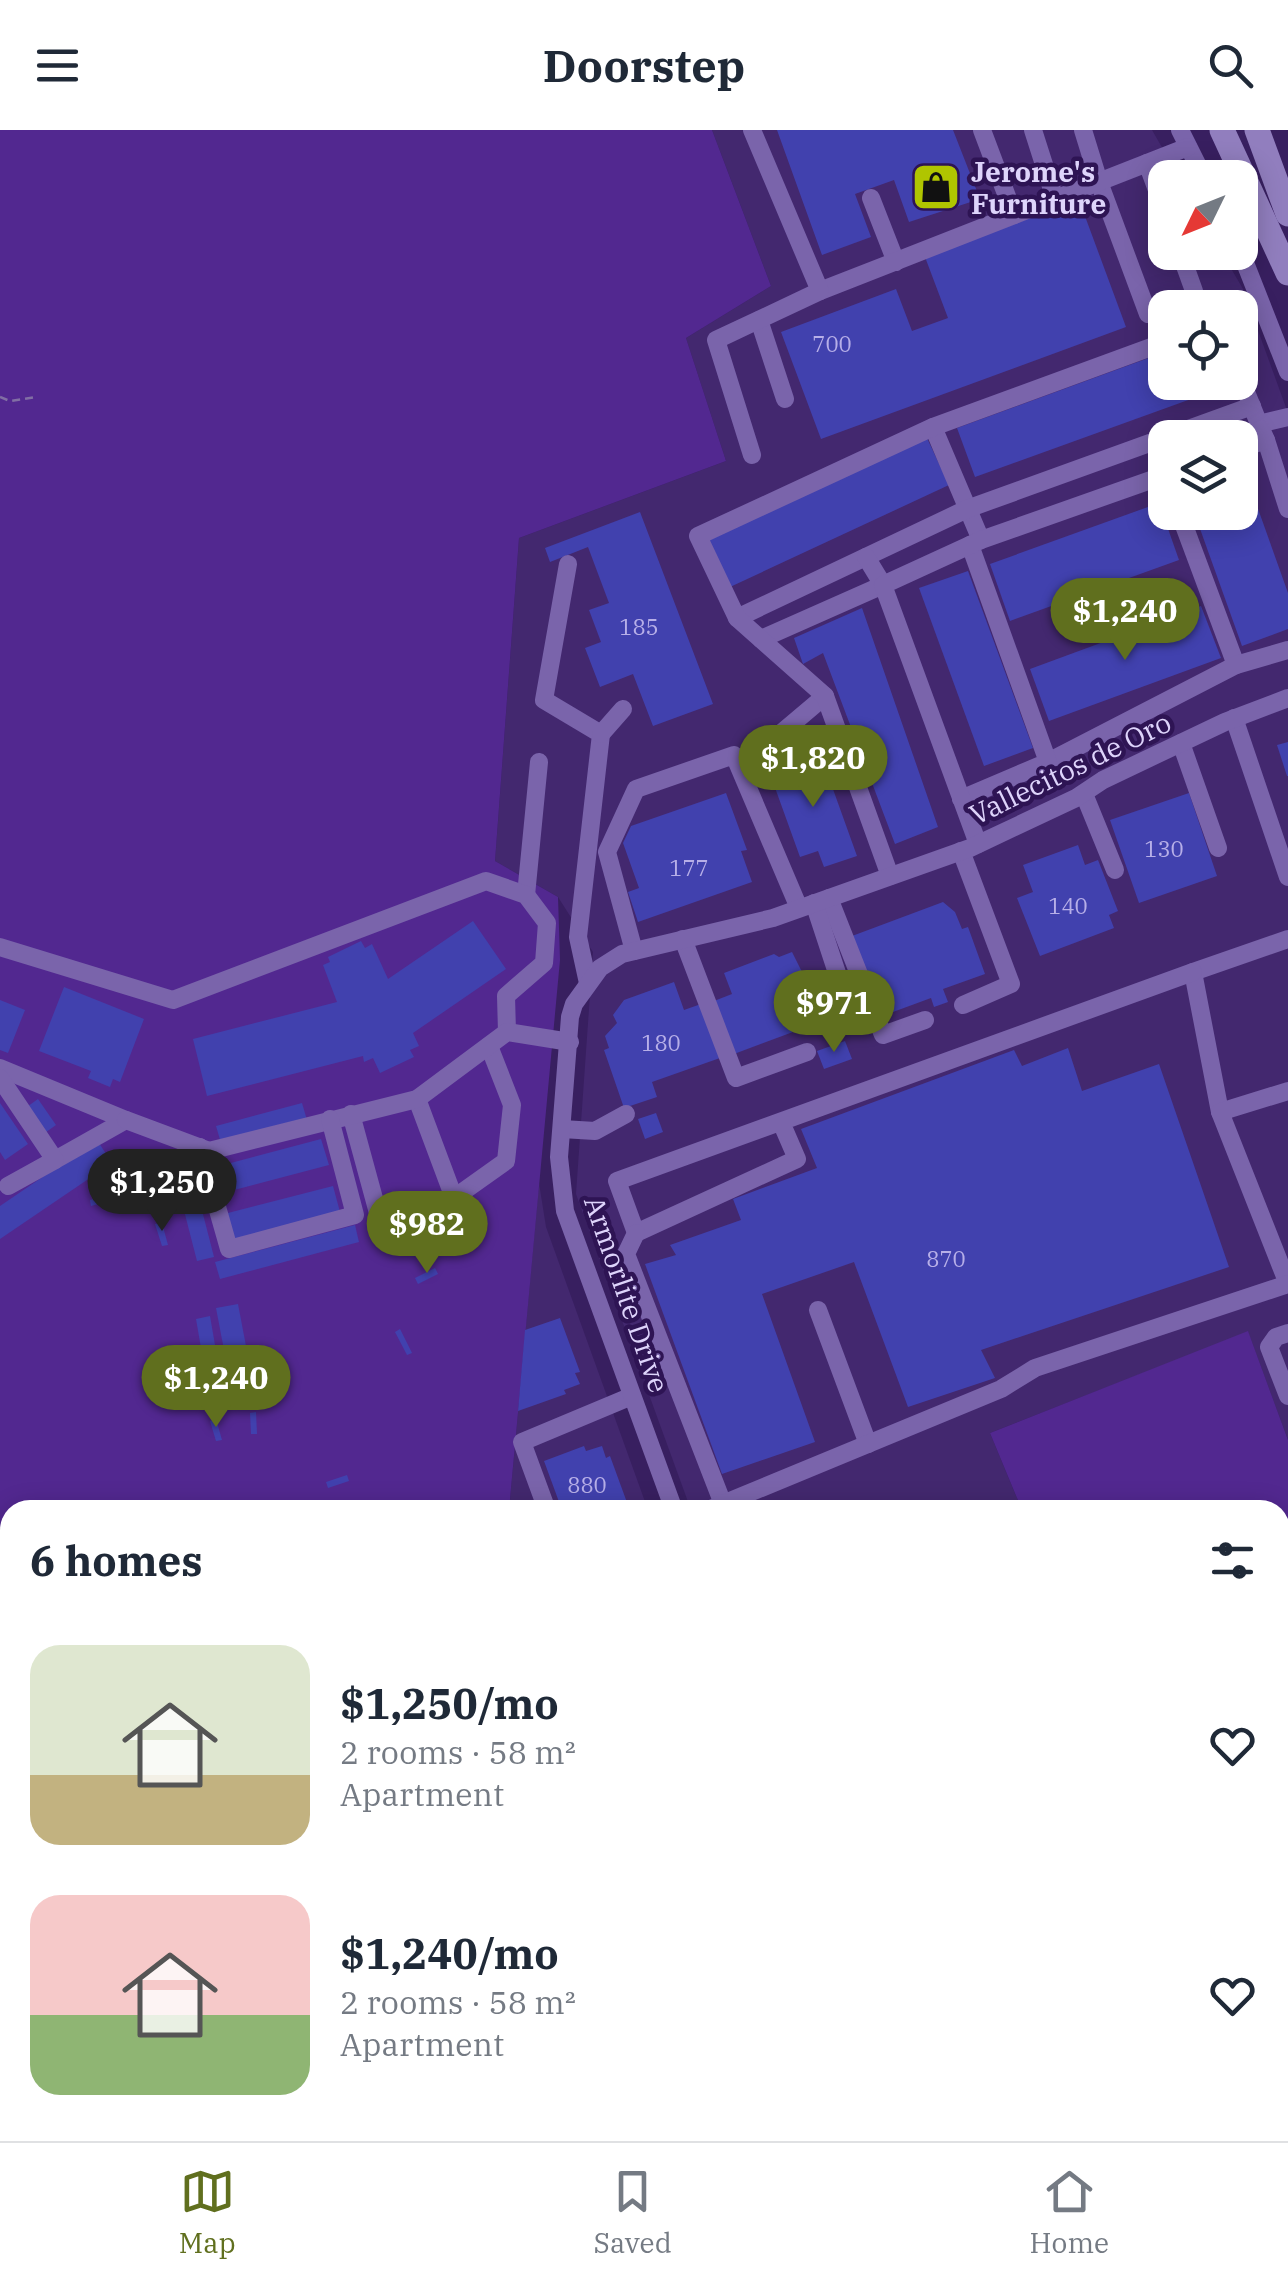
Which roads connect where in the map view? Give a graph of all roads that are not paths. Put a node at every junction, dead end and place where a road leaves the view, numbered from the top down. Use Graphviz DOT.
graph roads {
  1 [pos="752,130"];
  2 [pos="982,130"];
  3 [pos="1033,130"];
  4 [pos="1084,130"];
  5 [pos="1222,130"];
  6 [pos="1257,130"];
  7 [pos="1184,138"];
  8 [pos="1147,163"];
  9 [pos="1099,182"];
  10 [pos="870,198"];
  11 [pos="1055,199"];
  12 [pos="1288,214"];
  13 [pos="1014,215"];
  14 [pos="896,262"];
  15 [pos="1248,270"];
  16 [pos="1288,273"];
  17 [pos="820,291"];
  18 [pos="1148,314"];
  19 [pos="759,320"];
  20 [pos="1148,348"];
  21 [pos="1288,372"];
  22 [pos="785,399"];
  23 [pos="1250,400"];
  24 [pos="1288,416"];
  25 [pos="1259,423"];
  26 [pos="932,426"];
  27 [pos="752,455"];
  28 [pos="1148,481"];
  29 [pos="967,509"];
  30 [pos="1288,509"];
  31 [pos="1186,530"];
  32 [pos="976,542"];
  33 [pos="866,557"];
  34 [pos="568,564"];
  35 [pos="884,586"];
  36 [pos="737,618"];
  37 [pos="761,640"];
  38 [pos="1288,650"];
  39 [pos="1236,665"];
  40 [pos="825,696"];
  41 [pos="1288,698"];
  42 [pos="623,709"];
  43 [pos="1234,718"];
  44 [pos="600,734"];
  45 [pos="1182,742"];
  46 [pos="539,762"];
  47 [pos="1048,762"];
  48 [pos="740,768"];
  49 [pos="1084,794"];
  50 [pos="961,798"];
  51 [pos="969,847"];
  52 [pos="1218,848"];
  53 [pos="1115,870"];
  54 [pos="890,876"];
  55 [pos="1288,877"];
  56 [pos="526,895"];
  57 [pos="814,903"];
  58 [pos="683,939"];
  59 [pos="1288,939"];
  60 [pos="0,946"];
  61 [pos="634,951"];
  62 [pos="1193,972"];
  63 [pos="838,976"];
  64 [pos="588,984"];
  65 [pos="963,1004"];
  66 [pos="925,1020"];
  67 [pos="507,1032"];
  68 [pos="570,1036"];
  69 [pos="490,1046"];
  70 [pos="807,1052"];
  71 [pos="0,1068"];
  72 [pos="0,1078"];
  73 [pos="1288,1091"];
  74 [pos="417,1099"];
  75 [pos="1220,1112"];
  76 [pos="351,1114"];
  77 [pos="626,1114"];
  78 [pos="330,1119"];
  79 [pos="126,1120"];
  80 [pos="780,1122"];
  81 [pos="562,1129"];
  82 [pos="200,1148"];
  83 [pos="55,1160"];
  84 [pos="3,1183"];
  85 [pos="454,1198"];
  86 [pos="636,1233"];
  87 [pos="1288,1284"];
  88 [pos="818,1310"];
  89 [pos="1288,1333"];
  90 [pos="632,1396"];
  91 [pos="1288,1396"];
  92 [pos="868,1444"];
  93 [pos="543,1500"];
  94 [pos="670,1500"];
  95 [pos="714,1500"];
  96 [pos="733,1500"];
  1 -- 17 [label="street"];
  2 -- 13 [label="street"];
  3 -- 11 [label="street"];
  4 -- 9 [label="street"];
  5 -- 16 [label="highway"];
  6 -- 12 [label="highway"];
  7 -- 8 [label="street"];
  8 -- 9 [label="street"];
  9 -- 11 [label="street"];
  9 -- 18 [label="street"];
  10 -- 14 [label="street"];
  11 -- 13 [label="street"];
  13 -- 14 [label="street"];
  14 -- 17 [label="street"];
  15 -- 21 [label="street"];
  17 -- 19 [label="street"];
  19 -- 22 [label="street"];
  19 -- 27 [label="street"];
  20 -- 26 [label="street"];
  23 -- 25 [label="street"];
  24 -- 25 [label="street"];
  25 -- 29 [label="street"];
  25 -- 30 [label="street"];
  26 -- 29 [label="street"];
  26 -- 36 [label="street"];
  28 -- 32 [label="street"];
  29 -- 32 [label="street"];
  29 -- 33 [label="street"];
  31 -- 39 [label="street"];
  32 -- 35 [label="street"];
  32 -- 47 [label="street"];
  33 -- 35 [label="street"];
  33 -- 36 [label="street"];
  34 -- 44 [label="street"];
  35 -- 37 [label="street"];
  35 -- 50 [label="street"];
  36 -- 37 [label="street"];
  37 -- 40 [label="street"];
  38 -- 39 [label="street"];
  39 -- 47 [label="street"];
  40 -- 48 [label="street"];
  40 -- 54 [label="street"];
  41 -- 43 [label="street, Vallecitos de Oro"];
  42 -- 44 [label="street"];
  43 -- 45 [label="street, Vallecitos de Oro"];
  43 -- 55 [label="street"];
  44 -- 64 [label="street"];
  45 -- 49 [label="street, Vallecitos de Oro"];
  45 -- 52 [label="street"];
  46 -- 56 [label="street"];
  47 -- 50 [label="street"];
  48 -- 57 [label="street"];
  48 -- 61 [label="street"];
  49 -- 51 [label="street, Vallecitos de Oro"];
  49 -- 53 [label="street"];
  50 -- 51 [label="street"];
  51 -- 54 [label="street, Vallecitos de Oro"];
  51 -- 65 [label="street"];
  54 -- 57 [label="street, Vallecitos de Oro"];
  56 -- 60 [label="street"];
  56 -- 67 [label="street"];
  57 -- 58 [label="street, Vallecitos de Oro"];
  57 -- 63 [label="street"];
  57 -- 66 [label="street"];
  58 -- 61 [label="street, Vallecitos de Oro"];
  58 -- 70 [label="street"];
  59 -- 62 [label="street"];
  61 -- 64 [label="street, Vallecitos de Oro"];
  62 -- 75 [label="street"];
  62 -- 80 [label="street"];
  64 -- 68 [label="street, Vallecitos de Oro"];
  67 -- 68 [label="street"];
  67 -- 69 [label="street"];
  68 -- 81 [label="street, Armorlite Drive"];
  69 -- 74 [label="street"];
  69 -- 85 [label="street"];
  71 -- 79 [label="street"];
  72 -- 83 [label="street"];
  73 -- 75 [label="street"];
  74 -- 76 [label="street"];
  74 -- 85 [label="street"];
  75 -- 87 [label="street"];
  76 -- 78 [label="street"];
  76 -- 85 [label="street"];
  77 -- 81 [label="street"];
  78 -- 82 [label="street"];
  78 -- 82 [label="street"];
  79 -- 82 [label="street"];
  79 -- 83 [label="street"];
  80 -- 86 [label="street"];
  80 -- 86 [label="street"];
  81 -- 90 [label="street, Armorlite Drive"];
  83 -- 84 [label="street"];
  86 -- 95 [label="street"];
  87 -- 92 [label="street"];
  88 -- 92 [label="street"];
  89 -- 91 [label="street"];
  90 -- 93 [label="street"];
  90 -- 94 [label="street, Armorlite Drive"];
  92 -- 96 [label="street"];
}
